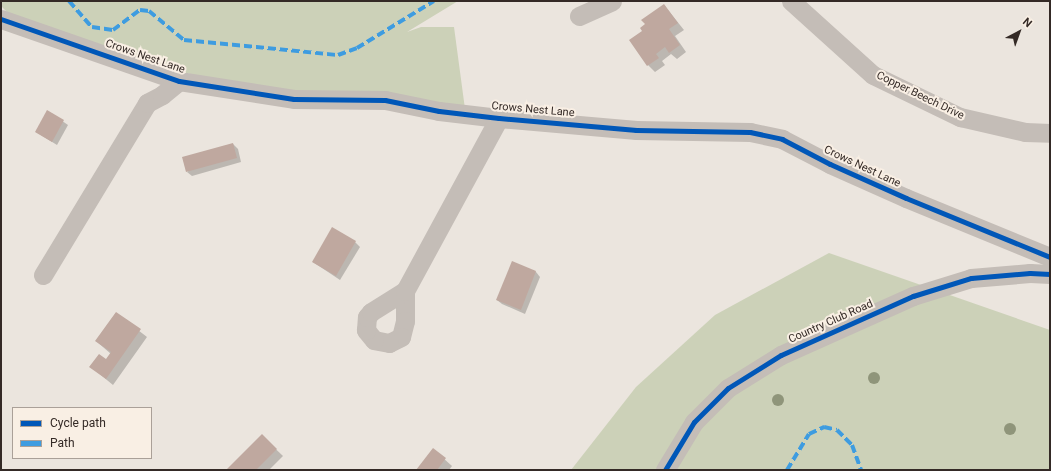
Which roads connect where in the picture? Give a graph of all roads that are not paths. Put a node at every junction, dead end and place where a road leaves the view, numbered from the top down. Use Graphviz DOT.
graph roads {
  1 [pos="612,1"];
  2 [pos="791,1"];
  3 [pos="579,16"];
  4 [pos="1,19"];
  5 [pos="179,81"];
  6 [pos="499,118"];
  7 [pos="1050,133"];
  8 [pos="1050,257"];
  9 [pos="1050,274"];
  10 [pos="43,275"];
  11 [pos="405,291"];
  12 [pos="665,470"];
  1 -- 3 [label="street"];
  2 -- 7 [label="street, Copper Beech Drive"];
  4 -- 5 [label="street, Crows Nest Lane"];
  5 -- 6 [label="street, Crows Nest Lane"];
  5 -- 10 [label="street, Crows Nest Lane"];
  6 -- 8 [label="street, Crows Nest Lane"];
  6 -- 11 [label="street, Crows Nest Lane"];
  9 -- 12 [label="street, Country Club Road"];
}
